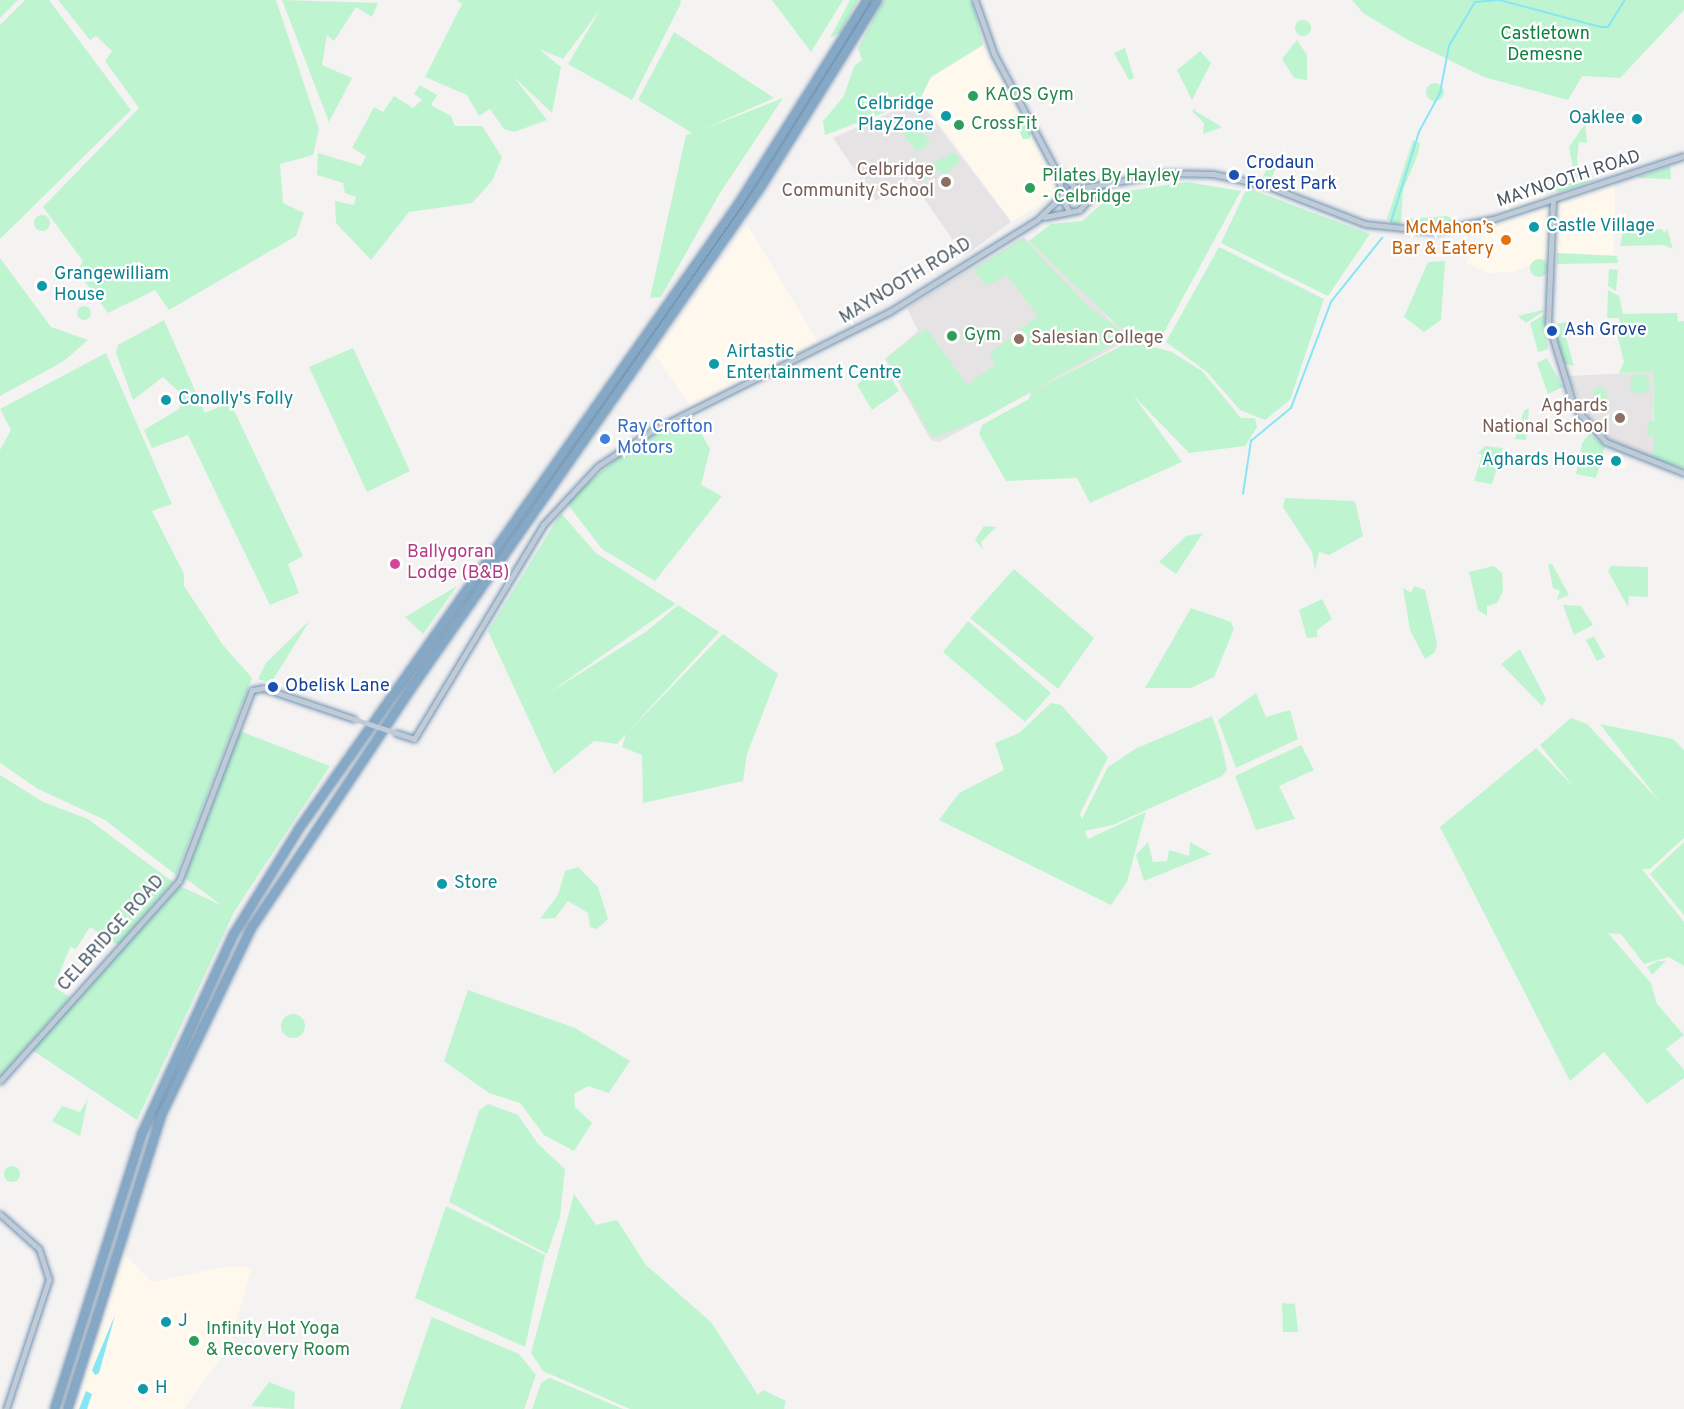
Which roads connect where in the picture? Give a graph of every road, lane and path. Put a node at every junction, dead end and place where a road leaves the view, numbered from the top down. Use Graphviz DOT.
graph roads {
  1 [pos="866,0"];
  2 [pos="877,0"];
  3 [pos="975,0"];
  4 [pos="1684,156"];
  5 [pos="1055,169"];
  6 [pos="1118,182"];
  7 [pos="1076,188"];
  8 [pos="1061,196"];
  9 [pos="1552,200"];
  10 [pos="1084,202"];
  11 [pos="1069,211"];
  12 [pos="1037,220"];
  13 [pos="1684,473"];
  14 [pos="354,719"];
  15 [pos="0,1081"];
  16 [pos="0,1214"];
  17 [pos="6,1409"];
  18 [pos="53,1409"];
  19 [pos="68,1409"];
  1 -- 18 [label="highway"];
  2 -- 19 [label="highway"];
  3 -- 5 [label="main road"];
  4 -- 9 [label="main road, MAYNOOTH ROAD"];
  5 -- 7 [label="main road"];
  5 -- 8 [label="main road"];
  6 -- 7 [label="main road, MAYNOOTH ROAD"];
  6 -- 9 [label="main road, MAYNOOTH ROAD"];
  6 -- 10 [label="main road, MAYNOOTH ROAD"];
  7 -- 8 [label="main road, MAYNOOTH ROAD"];
  7 -- 10 [label="main road"];
  8 -- 11 [label="main road"];
  8 -- 12 [label="main road, MAYNOOTH ROAD"];
  9 -- 13 [label="main road"];
  10 -- 11 [label="main road, MAYNOOTH ROAD"];
  11 -- 12 [label="main road, MAYNOOTH ROAD"];
  12 -- 14 [label="main road, MAYNOOTH ROAD, bridge"];
  14 -- 15 [label="main road, CELBRIDGE ROAD"];
  16 -- 17 [label="main road"];
}
